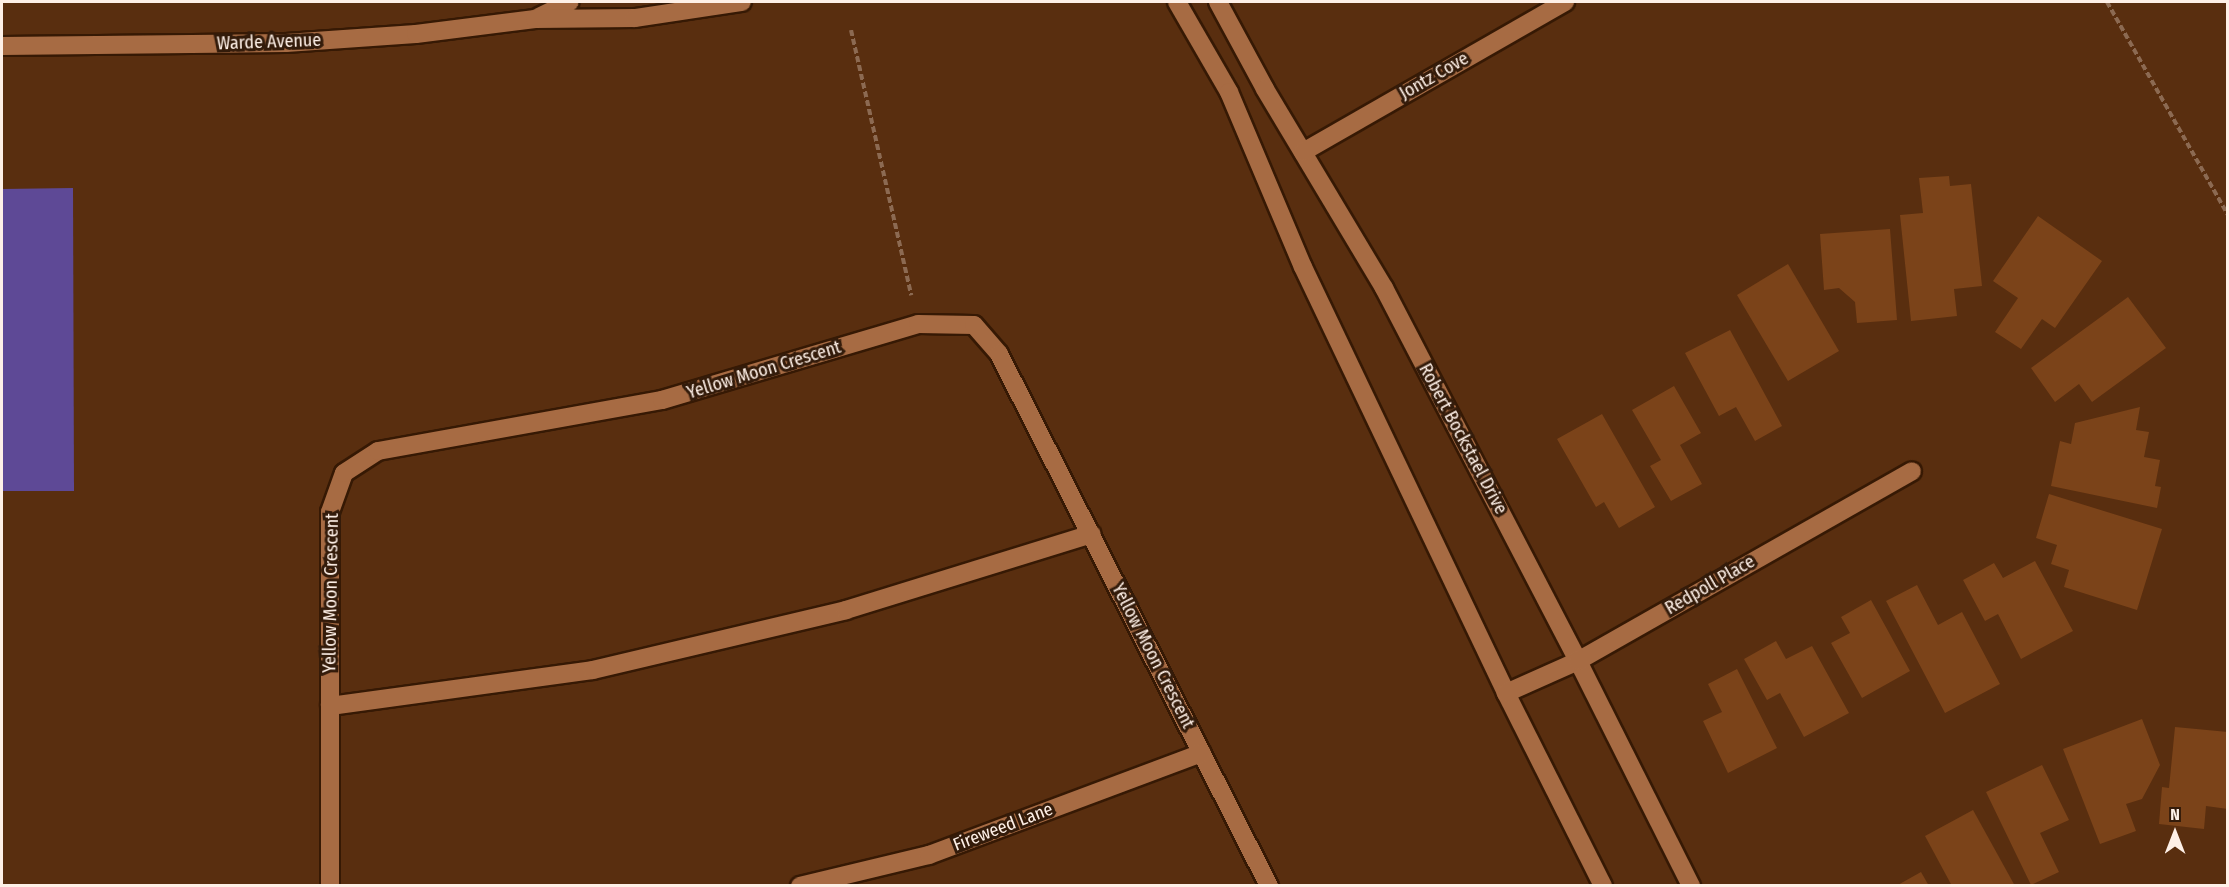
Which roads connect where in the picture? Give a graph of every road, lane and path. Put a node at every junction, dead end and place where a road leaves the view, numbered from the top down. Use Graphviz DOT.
graph roads {
  1 [pos="570,2"];
  2 [pos="742,2"];
  3 [pos="1178,2"];
  4 [pos="1218,2"];
  5 [pos="1565,2"];
  6 [pos="2107,2"];
  7 [pos="535,19"];
  8 [pos="851,30"];
  9 [pos="2,46"];
  10 [pos="1303,152"];
  11 [pos="2228,214"];
  12 [pos="918,324"];
  13 [pos="1912,471"];
  14 [pos="1091,534"];
  15 [pos="1578,661"];
  16 [pos="1506,693"];
  17 [pos="330,706"];
  18 [pos="1202,753"];
  19 [pos="330,885"];
  20 [pos="800,885"];
  21 [pos="1269,885"];
  22 [pos="1603,885"];
  23 [pos="1690,885"];
  1 -- 7 [label="street, Warde Avenue"];
  2 -- 7 [label="street, Warde Avenue"];
  3 -- 16 [label="street"];
  4 -- 10 [label="street, Robert Bockstael Drive"];
  5 -- 10 [label="street, Jontz Cove"];
  6 -- 11 [label="path"];
  7 -- 9 [label="street, Warde Avenue"];
  8 -- 12 [label="path"];
  10 -- 15 [label="street, Robert Bockstael Drive"];
  12 -- 14 [label="street, Yellow Moon Crescent"];
  12 -- 17 [label="street, Yellow Moon Crescent"];
  13 -- 15 [label="street, Redpoll Place"];
  14 -- 17 [label="street"];
  14 -- 18 [label="street, Yellow Moon Crescent"];
  15 -- 16 [label="street, Redpoll Place"];
  15 -- 23 [label="street, Robert Bockstael Drive"];
  16 -- 22 [label="street"];
  17 -- 19 [label="street, Yellow Moon Crescent"];
  18 -- 20 [label="street, Fireweed Lane"];
  18 -- 21 [label="street, Yellow Moon Crescent"];
}
